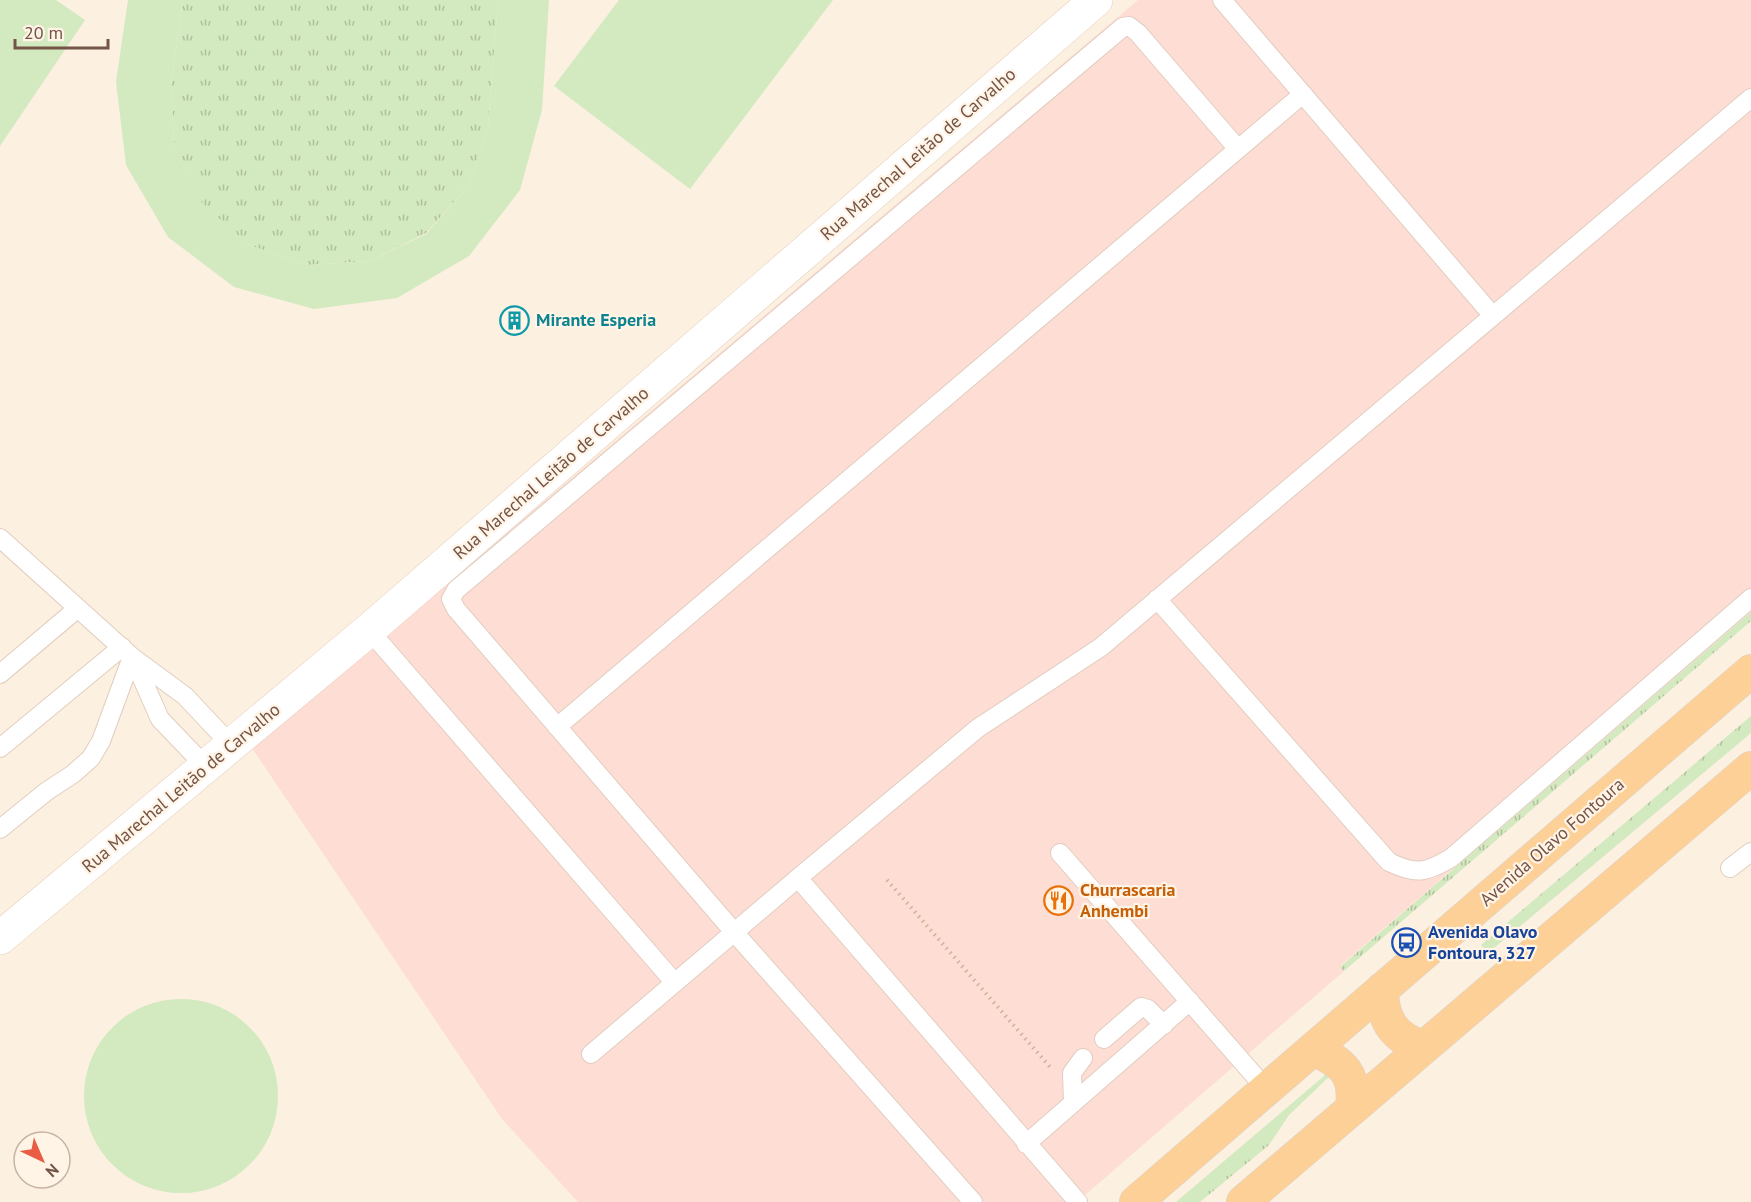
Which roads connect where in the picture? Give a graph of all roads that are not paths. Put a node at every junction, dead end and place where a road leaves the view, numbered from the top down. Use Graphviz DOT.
graph roads {
  1 [pos="1096,0"];
  2 [pos="1222,0"];
  3 [pos="1303,94"];
  4 [pos="1751,98"];
  5 [pos="1238,148"];
  6 [pos="1493,316"];
  7 [pos="0,538"];
  8 [pos="1751,598"];
  9 [pos="1156,599"];
  10 [pos="78,608"];
  11 [pos="369,630"];
  12 [pos="127,652"];
  13 [pos="1751,671"];
  14 [pos="0,674"];
  15 [pos="557,727"];
  16 [pos="232,746"];
  17 [pos="0,748"];
  18 [pos="206,767"];
  19 [pos="1751,768"];
  20 [pos="0,829"];
  21 [pos="1751,852"];
  22 [pos="1060,853"];
  23 [pos="1730,868"];
  24 [pos="798,878"];
  25 [pos="734,932"];
  26 [pos="0,938"];
  27 [pos="675,983"];
  28 [pos="1382,989"];
  29 [pos="1190,1001"];
  30 [pos="1164,1025"];
  31 [pos="1104,1039"];
  32 [pos="1424,1047"];
  33 [pos="1314,1049"];
  34 [pos="591,1054"];
  35 [pos="1083,1058"];
  36 [pos="1267,1090"];
  37 [pos="1073,1098"];
  38 [pos="1352,1109"];
  39 [pos="1026,1144"];
  40 [pos="974,1202"];
  41 [pos="1078,1202"];
  42 [pos="1136,1202"];
  43 [pos="1244,1202"];
  1 -- 11 [label="street, Rua Marechal Leitão de Carvalho"];
  2 -- 3 [label="lane"];
  3 -- 5 [label="lane"];
  3 -- 6 [label="lane"];
  4 -- 6 [label="lane"];
  5 -- 15 [label="lane"];
  5 -- 15 [label="lane"];
  6 -- 9 [label="lane"];
  7 -- 10 [label="lane"];
  8 -- 9 [label="lane"];
  9 -- 24 [label="lane"];
  10 -- 12 [label="lane"];
  10 -- 14 [label="lane"];
  11 -- 16 [label="street, Rua Marechal Leitão de Carvalho"];
  11 -- 27 [label="lane"];
  12 -- 16 [label="lane"];
  12 -- 17 [label="lane"];
  12 -- 18 [label="lane"];
  12 -- 20 [label="lane"];
  13 -- 28 [label="main road, Avenida Olavo Fontoura"];
  15 -- 25 [label="lane"];
  16 -- 18 [label="street, Rua Marechal Leitão de Carvalho"];
  18 -- 26 [label="street, Rua Marechal Leitão de Carvalho"];
  19 -- 32 [label="main road"];
  21 -- 23 [label="lane"];
  22 -- 29 [label="lane"];
  24 -- 25 [label="lane"];
  24 -- 39 [label="lane"];
  25 -- 27 [label="lane"];
  25 -- 40 [label="lane"];
  27 -- 34 [label="lane"];
  28 -- 32 [label="main road"];
  28 -- 33 [label="main road, Avenida Olavo Fontoura"];
  29 -- 30 [label="lane"];
  29 -- 36 [label="lane"];
  30 -- 31 [label="lane"];
  30 -- 37 [label="lane"];
  32 -- 38 [label="main road"];
  33 -- 36 [label="main road, Avenida Olavo Fontoura"];
  33 -- 38 [label="main road"];
  35 -- 37 [label="lane"];
  36 -- 42 [label="main road, Avenida Olavo Fontoura"];
  37 -- 39 [label="lane"];
  38 -- 43 [label="main road"];
  39 -- 41 [label="lane"];
}
